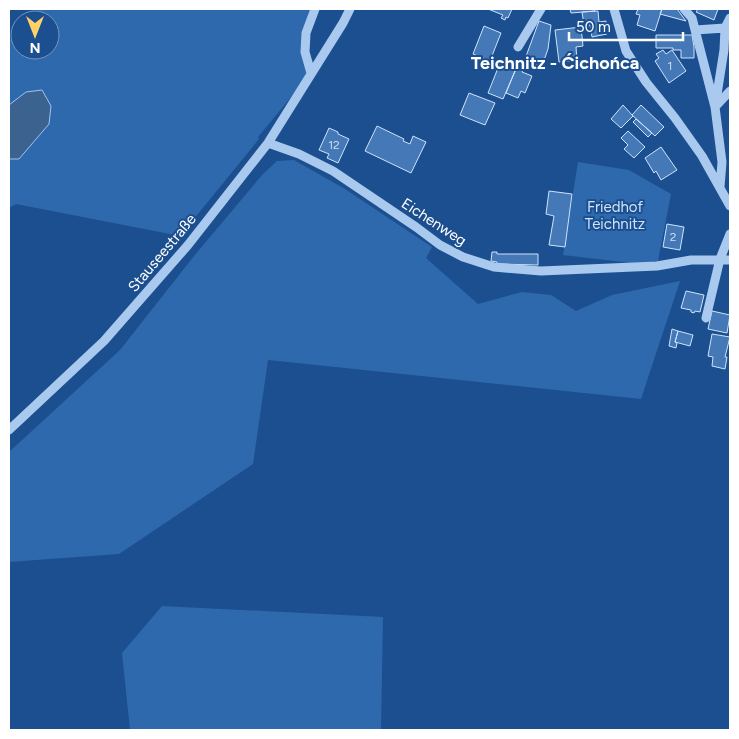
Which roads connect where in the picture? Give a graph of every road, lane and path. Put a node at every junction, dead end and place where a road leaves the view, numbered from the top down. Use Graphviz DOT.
graph roads {
  1 [pos="315,9"];
  2 [pos="350,9"];
  3 [pos="541,9"];
  4 [pos="614,9"];
  5 [pos="684,9"];
  6 [pos="730,18"];
  7 [pos="725,28"];
  8 [pos="696,30"];
  9 [pos="518,47"];
  10 [pos="311,73"];
  11 [pos="730,91"];
  12 [pos="715,107"];
  13 [pos="268,142"];
  14 [pos="720,188"];
  15 [pos="730,206"];
  16 [pos="730,234"];
  17 [pos="720,259"];
  18 [pos="730,260"];
  19 [pos="706,318"];
  20 [pos="9,430"];
  1 -- 10 [label="street"];
  2 -- 10 [label="street, Stauseestraße"];
  3 -- 9 [label="street"];
  4 -- 14 [label="street"];
  5 -- 8 [label="street"];
  6 -- 7 [label="street"];
  7 -- 8 [label="street"];
  7 -- 12 [label="street"];
  8 -- 12 [label="street"];
  10 -- 13 [label="street, Stauseestraße"];
  11 -- 12 [label="street"];
  12 -- 14 [label="street"];
  13 -- 17 [label="street, Eichenweg"];
  13 -- 20 [label="street, Stauseestraße"];
  14 -- 15 [label="street"];
  16 -- 17 [label="street"];
  17 -- 18 [label="street, Eichenweg"];
  17 -- 19 [label="street"];
}
